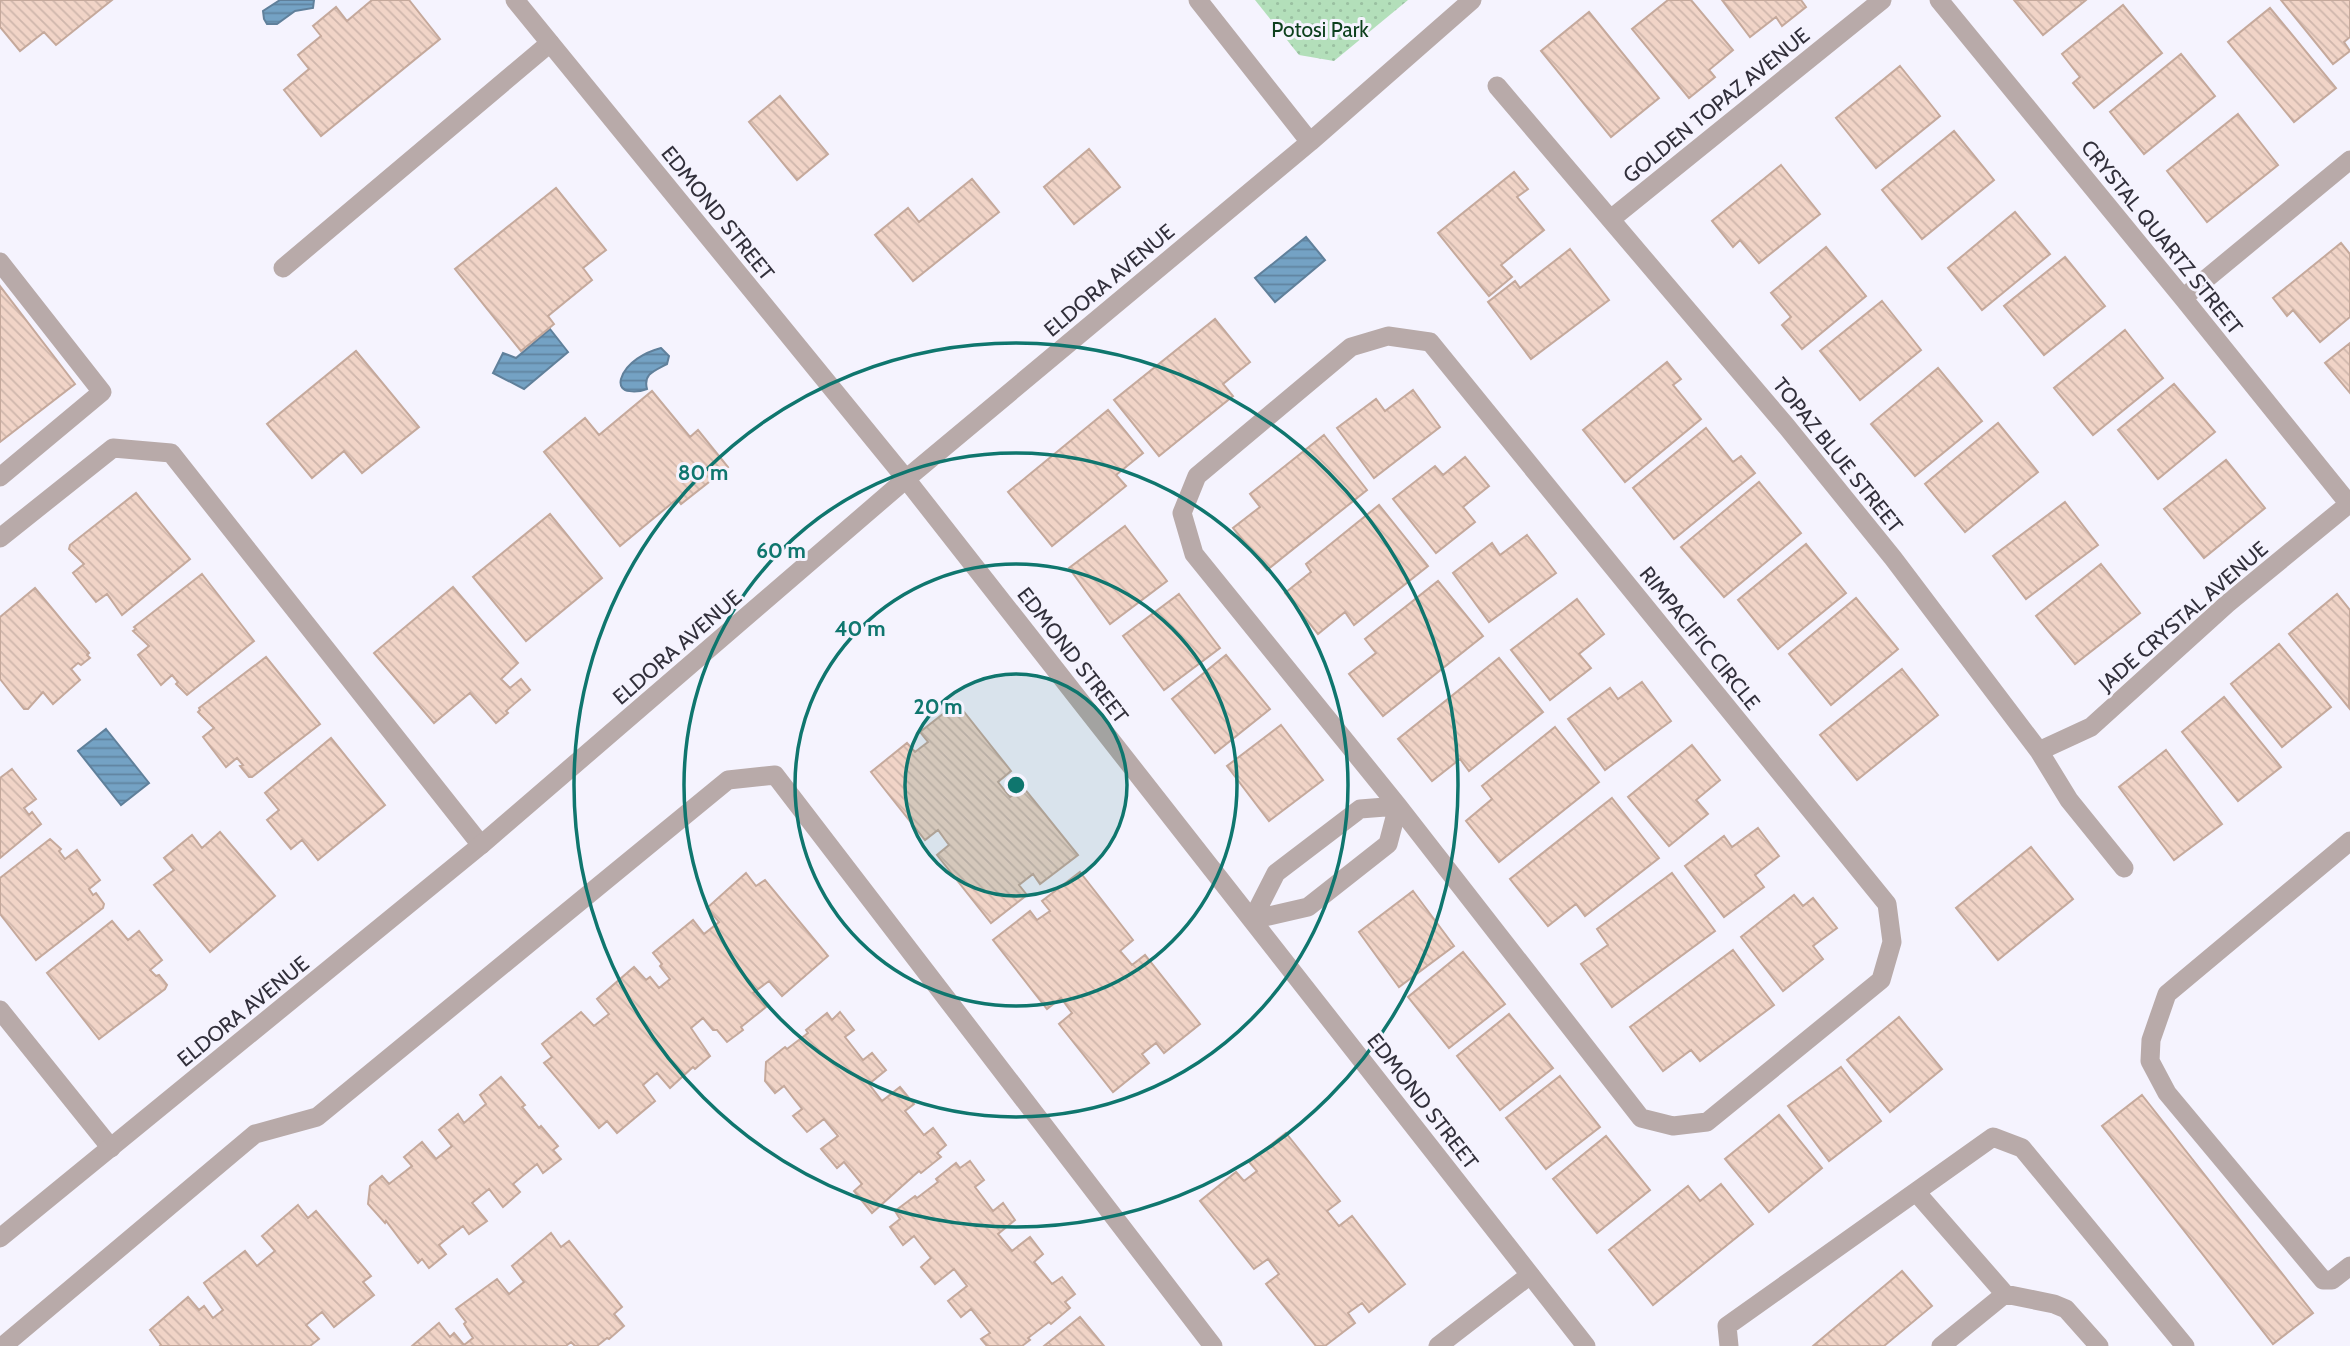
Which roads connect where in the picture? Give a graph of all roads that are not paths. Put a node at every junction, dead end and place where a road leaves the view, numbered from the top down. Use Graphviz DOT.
graph roads {
  1 [pos="515,0"];
  2 [pos="1198,0"];
  3 [pos="1472,0"];
  4 [pos="1882,0"];
  5 [pos="1939,0"];
  6 [pos="550,43"];
  7 [pos="1497,86"];
  8 [pos="1310,142"];
  9 [pos="2350,160"];
  10 [pos="1611,219"];
  11 [pos="0,262"];
  12 [pos="284,268"];
  13 [pos="2183,298"];
  14 [pos="0,477"];
  15 [pos="906,479"];
  16 [pos="2350,504"];
  17 [pos="0,538"];
  18 [pos="2039,751"];
  19 [pos="1398,806"];
  20 [pos="2350,841"];
  21 [pos="481,845"];
  22 [pos="2124,868"];
  23 [pos="1252,920"];
  24 [pos="0,1010"];
  25 [pos="111,1148"];
  26 [pos="1916,1192"];
  27 [pos="0,1238"];
  28 [pos="2350,1266"];
  29 [pos="1531,1275"];
  30 [pos="2005,1294"];
  31 [pos="1965,1338"];
  32 [pos="3,1346"];
  33 [pos="1213,1346"];
  34 [pos="1438,1346"];
  35 [pos="1586,1346"];
  36 [pos="1729,1346"];
  37 [pos="1941,1346"];
  38 [pos="2099,1346"];
  39 [pos="2185,1346"];
  1 -- 6 [label="street, EDMOND STREET"];
  2 -- 8 [label="street"];
  3 -- 8 [label="street, ELDORA AVENUE"];
  4 -- 10 [label="street, GOLDEN TOPAZ AVENUE"];
  5 -- 13 [label="street, CRYSTAL QUARTZ STREET"];
  6 -- 12 [label="street"];
  6 -- 15 [label="street, EDMOND STREET"];
  7 -- 10 [label="street, TOPAZ BLUE STREET"];
  8 -- 15 [label="street, ELDORA AVENUE"];
  9 -- 13 [label="street"];
  10 -- 18 [label="street, TOPAZ BLUE STREET"];
  11 -- 14 [label="street"];
  13 -- 16 [label="street, CRYSTAL QUARTZ STREET"];
  15 -- 21 [label="street, ELDORA AVENUE"];
  15 -- 23 [label="street, EDMOND STREET"];
  16 -- 18 [label="street, JADE CRYSTAL AVENUE"];
  17 -- 21 [label="street"];
  18 -- 22 [label="street, TOPAZ BLUE STREET"];
  19 -- 19 [label="street, RIMPACIFIC CIRCLE"];
  19 -- 23 [label="street"];
  19 -- 23 [label="street"];
  20 -- 28 [label="street"];
  21 -- 25 [label="street, ELDORA AVENUE"];
  23 -- 29 [label="street, EDMOND STREET"];
  24 -- 25 [label="street"];
  25 -- 27 [label="street, ELDORA AVENUE"];
  26 -- 30 [label="street"];
  26 -- 36 [label="street"];
  26 -- 39 [label="street"];
  29 -- 34 [label="street"];
  29 -- 35 [label="street, EDMOND STREET"];
  30 -- 31 [label="street"];
  30 -- 38 [label="street"];
  31 -- 37 [label="street"];
  32 -- 33 [label="street"];
}
